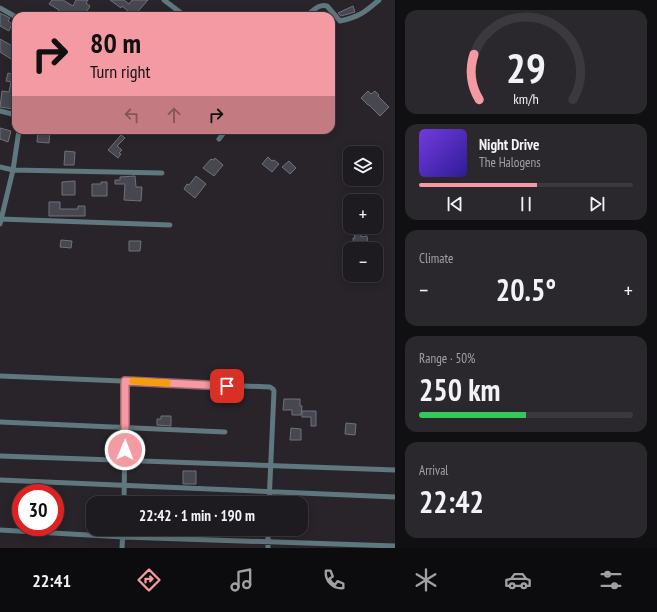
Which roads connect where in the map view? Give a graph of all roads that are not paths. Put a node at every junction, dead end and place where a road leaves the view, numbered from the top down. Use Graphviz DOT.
graph roads {
  1 [pos="164,0"];
  2 [pos="379,0"];
  3 [pos="0,8"];
  4 [pos="180,12"];
  5 [pos="312,12"];
  6 [pos="332,12"];
  7 [pos="12,15"];
  8 [pos="335,15"];
  9 [pos="0,111"];
  10 [pos="12,114"];
  11 [pos="18,134"];
  12 [pos="223,134"];
  13 [pos="219,139"];
  14 [pos="0,167"];
  15 [pos="13,170"];
  16 [pos="162,173"];
  17 [pos="0,221"];
  18 [pos="170,225"];
  19 [pos="0,376"];
  20 [pos="125,381"];
  21 [pos="0,422"];
  22 [pos="125,427"];
  23 [pos="225,432"];
  24 [pos="0,456"];
  25 [pos="125,461"];
  26 [pos="270,466"];
  27 [pos="395,470"];
  28 [pos="0,480"];
  29 [pos="124,486"];
  30 [pos="269,491"];
  31 [pos="124,496"];
  32 [pos="269,496"];
  33 [pos="395,497"];
  34 [pos="0,530"];
  35 [pos="268,536"];
  36 [pos="123,537"];
  37 [pos="268,542"];
  38 [pos="395,546"];
  39 [pos="122,548"];
  40 [pos="268,548"];
  1 -- 4 [label="street"];
  2 -- 8 [label="street"];
  3 -- 7 [label="street"];
  5 -- 6 [label="street"];
  9 -- 10 [label="street"];
  11 -- 15 [label="street"];
  12 -- 13 [label="street"];
  14 -- 15 [label="street"];
  15 -- 16 [label="street"];
  15 -- 17 [label="street"];
  17 -- 18 [label="street"];
  19 -- 20 [label="street"];
  20 -- 22 [label="street"];
  20 -- 26 [label="street"];
  21 -- 22 [label="street"];
  22 -- 23 [label="street"];
  22 -- 25 [label="street"];
  24 -- 25 [label="street"];
  25 -- 26 [label="street"];
  25 -- 29 [label="street"];
  26 -- 27 [label="street"];
  26 -- 30 [label="street"];
  28 -- 29 [label="street"];
  29 -- 30 [label="street"];
  29 -- 31 [label="street"];
  30 -- 32 [label="street"];
  30 -- 33 [label="street"];
  34 -- 36 [label="street"];
  35 -- 37 [label="street"];
  36 -- 37 [label="street"];
  36 -- 39 [label="street"];
  37 -- 38 [label="street"];
  37 -- 40 [label="street"];
}
